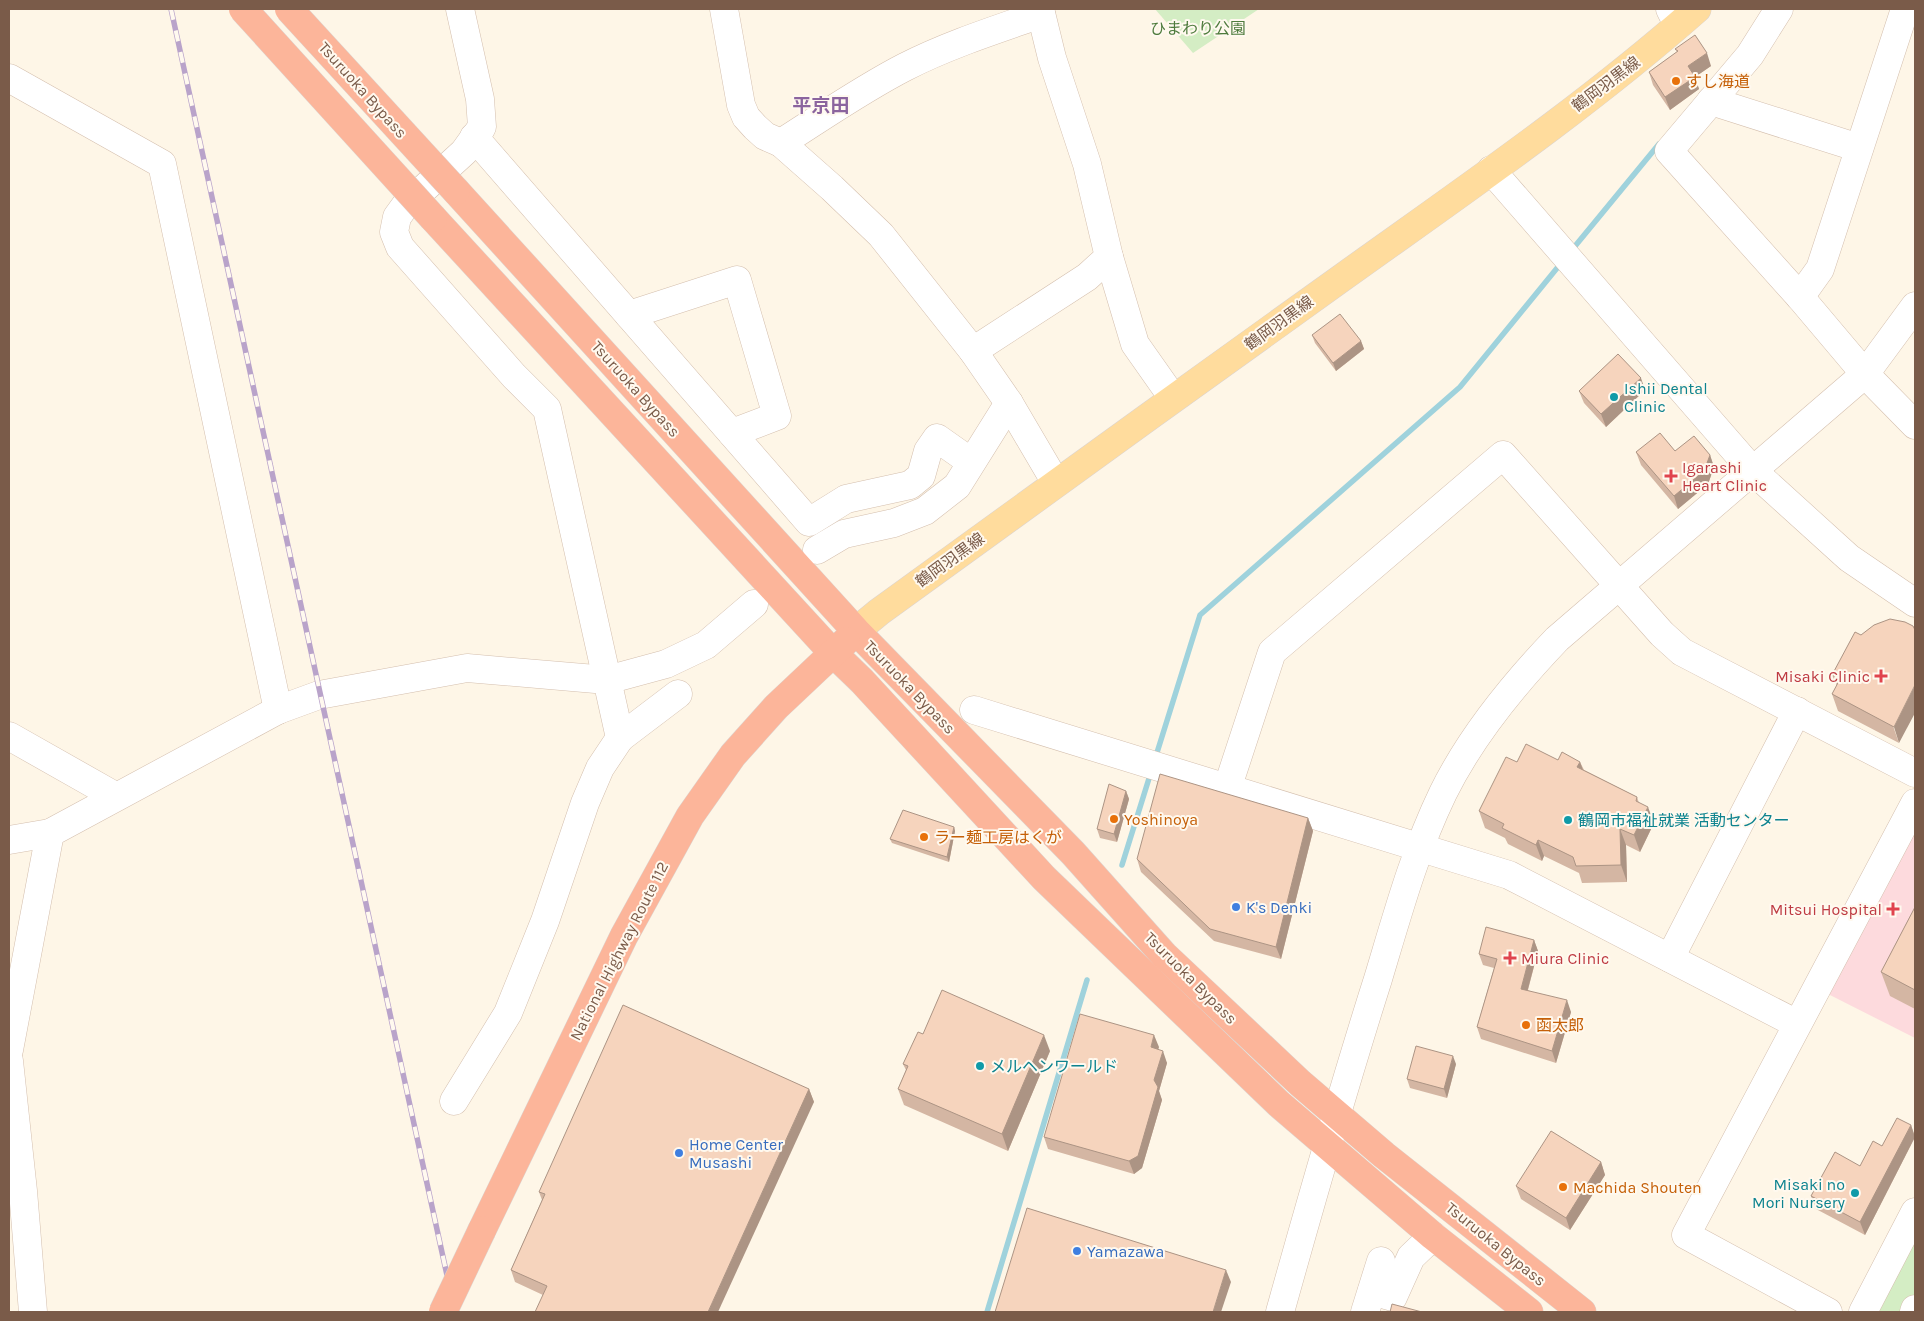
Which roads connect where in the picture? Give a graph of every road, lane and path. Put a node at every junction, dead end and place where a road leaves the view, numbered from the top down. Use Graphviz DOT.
graph roads {
  1 [pos="243,9"];
  2 [pos="289,9"];
  3 [pos="460,9"];
  4 [pos="724,9"];
  5 [pos="1779,9"];
  6 [pos="1905,9"];
  7 [pos="1040,11"];
  8 [pos="1682,14"];
  9 [pos="9,78"];
  10 [pos="1712,101"];
  11 [pos="474,137"];
  12 [pos="781,143"];
  13 [pos="1859,148"];
  14 [pos="1491,170"];
  15 [pos="1109,257"];
  16 [pos="1800,297"];
  17 [pos="1914,311"];
  18 [pos="629,315"];
  19 [pos="973,351"];
  20 [pos="1865,374"];
  21 [pos="1173,398"];
  22 [pos="1009,403"];
  23 [pos="1915,426"];
  24 [pos="732,433"];
  25 [pos="971,462"];
  26 [pos="1753,471"];
  27 [pos="1056,483"];
  28 [pos="817,550"];
  29 [pos="1620,585"];
  30 [pos="1915,603"];
  31 [pos="754,604"];
  32 [pos="856,631"];
  33 [pos="832,652"];
  34 [pos="607,680"];
  35 [pos="678,694"];
  36 [pos="278,710"];
  37 [pos="974,710"];
  38 [pos="1797,711"];
  39 [pos="9,736"];
  40 [pos="620,738"];
  41 [pos="1915,773"];
  42 [pos="1227,789"];
  43 [pos="115,796"];
  44 [pos="1915,804"];
  45 [pos="50,833"];
  46 [pos="9,840"];
  47 [pos="1419,847"];
  48 [pos="1670,958"];
  49 [pos="1797,1024"];
  50 [pos="9,1050"];
  51 [pos="9,1061"];
  52 [pos="454,1101"];
  53 [pos="1336,1114"];
  54 [pos="1326,1145"];
  55 [pos="1915,1212"];
  56 [pos="1433,1236"];
  57 [pos="1381,1261"];
  58 [pos="1368,1302"];
  59 [pos="33,1312"];
  60 [pos="443,1312"];
  61 [pos="1280,1312"];
  62 [pos="1529,1312"];
  63 [pos="1582,1312"];
  64 [pos="1828,1312"];
  65 [pos="1863,1312"];
  1 -- 33 [label="highway, Tsuruoka Bypass, bridge"];
  2 -- 32 [label="highway, Tsuruoka Bypass, bridge"];
  3 -- 11 [label="street"];
  4 -- 12 [label="street"];
  5 -- 10 [label="street"];
  6 -- 13 [label="street"];
  7 -- 12 [label="street"];
  7 -- 15 [label="street"];
  8 -- 14 [label="main road, 鶴岡羽黒線"];
  9 -- 36 [label="street"];
  10 -- 13 [label="street"];
  10 -- 16 [label="street"];
  11 -- 18 [label="street"];
  11 -- 34 [label="street"];
  12 -- 19 [label="street"];
  13 -- 16 [label="street"];
  14 -- 21 [label="main road, 鶴岡羽黒線"];
  14 -- 26 [label="street"];
  15 -- 19 [label="street"];
  15 -- 21 [label="street"];
  16 -- 20 [label="street"];
  17 -- 20 [label="street"];
  18 -- 24 [label="street"];
  18 -- 24 [label="street"];
  19 -- 22 [label="street"];
  20 -- 23 [label="street"];
  20 -- 26 [label="street"];
  21 -- 27 [label="main road, 鶴岡羽黒線"];
  22 -- 25 [label="street"];
  22 -- 27 [label="street"];
  24 -- 25 [label="street"];
  25 -- 28 [label="street"];
  26 -- 29 [label="street"];
  26 -- 30 [label="street"];
  27 -- 32 [label="main road, 鶴岡羽黒線"];
  29 -- 38 [label="street"];
  29 -- 42 [label="street"];
  29 -- 47 [label="street"];
  31 -- 34 [label="street"];
  32 -- 33 [label="highway, National Highway Route 112"];
  32 -- 53 [label="highway, Tsuruoka Bypass"];
  33 -- 54 [label="highway, Tsuruoka Bypass"];
  33 -- 60 [label="highway, National Highway Route 112, bridge"];
  34 -- 36 [label="street"];
  34 -- 40 [label="street"];
  35 -- 40 [label="street"];
  36 -- 43 [label="street"];
  37 -- 42 [label="street"];
  38 -- 41 [label="street"];
  38 -- 48 [label="street"];
  39 -- 43 [label="street"];
  40 -- 52 [label="street"];
  42 -- 47 [label="street"];
  43 -- 45 [label="street"];
  44 -- 49 [label="street"];
  45 -- 46 [label="street"];
  45 -- 50 [label="street"];
  47 -- 48 [label="street"];
  47 -- 53 [label="street"];
  48 -- 49 [label="street"];
  49 -- 64 [label="street"];
  51 -- 59 [label="street"];
  53 -- 54 [label="street"];
  53 -- 63 [label="highway, Tsuruoka Bypass"];
  54 -- 56 [label="highway, Tsuruoka Bypass"];
  54 -- 61 [label="street"];
  55 -- 65 [label="street"];
  56 -- 58 [label="street"];
  56 -- 62 [label="highway, Tsuruoka Bypass"];
  57 -- 58 [label="street"];
}
